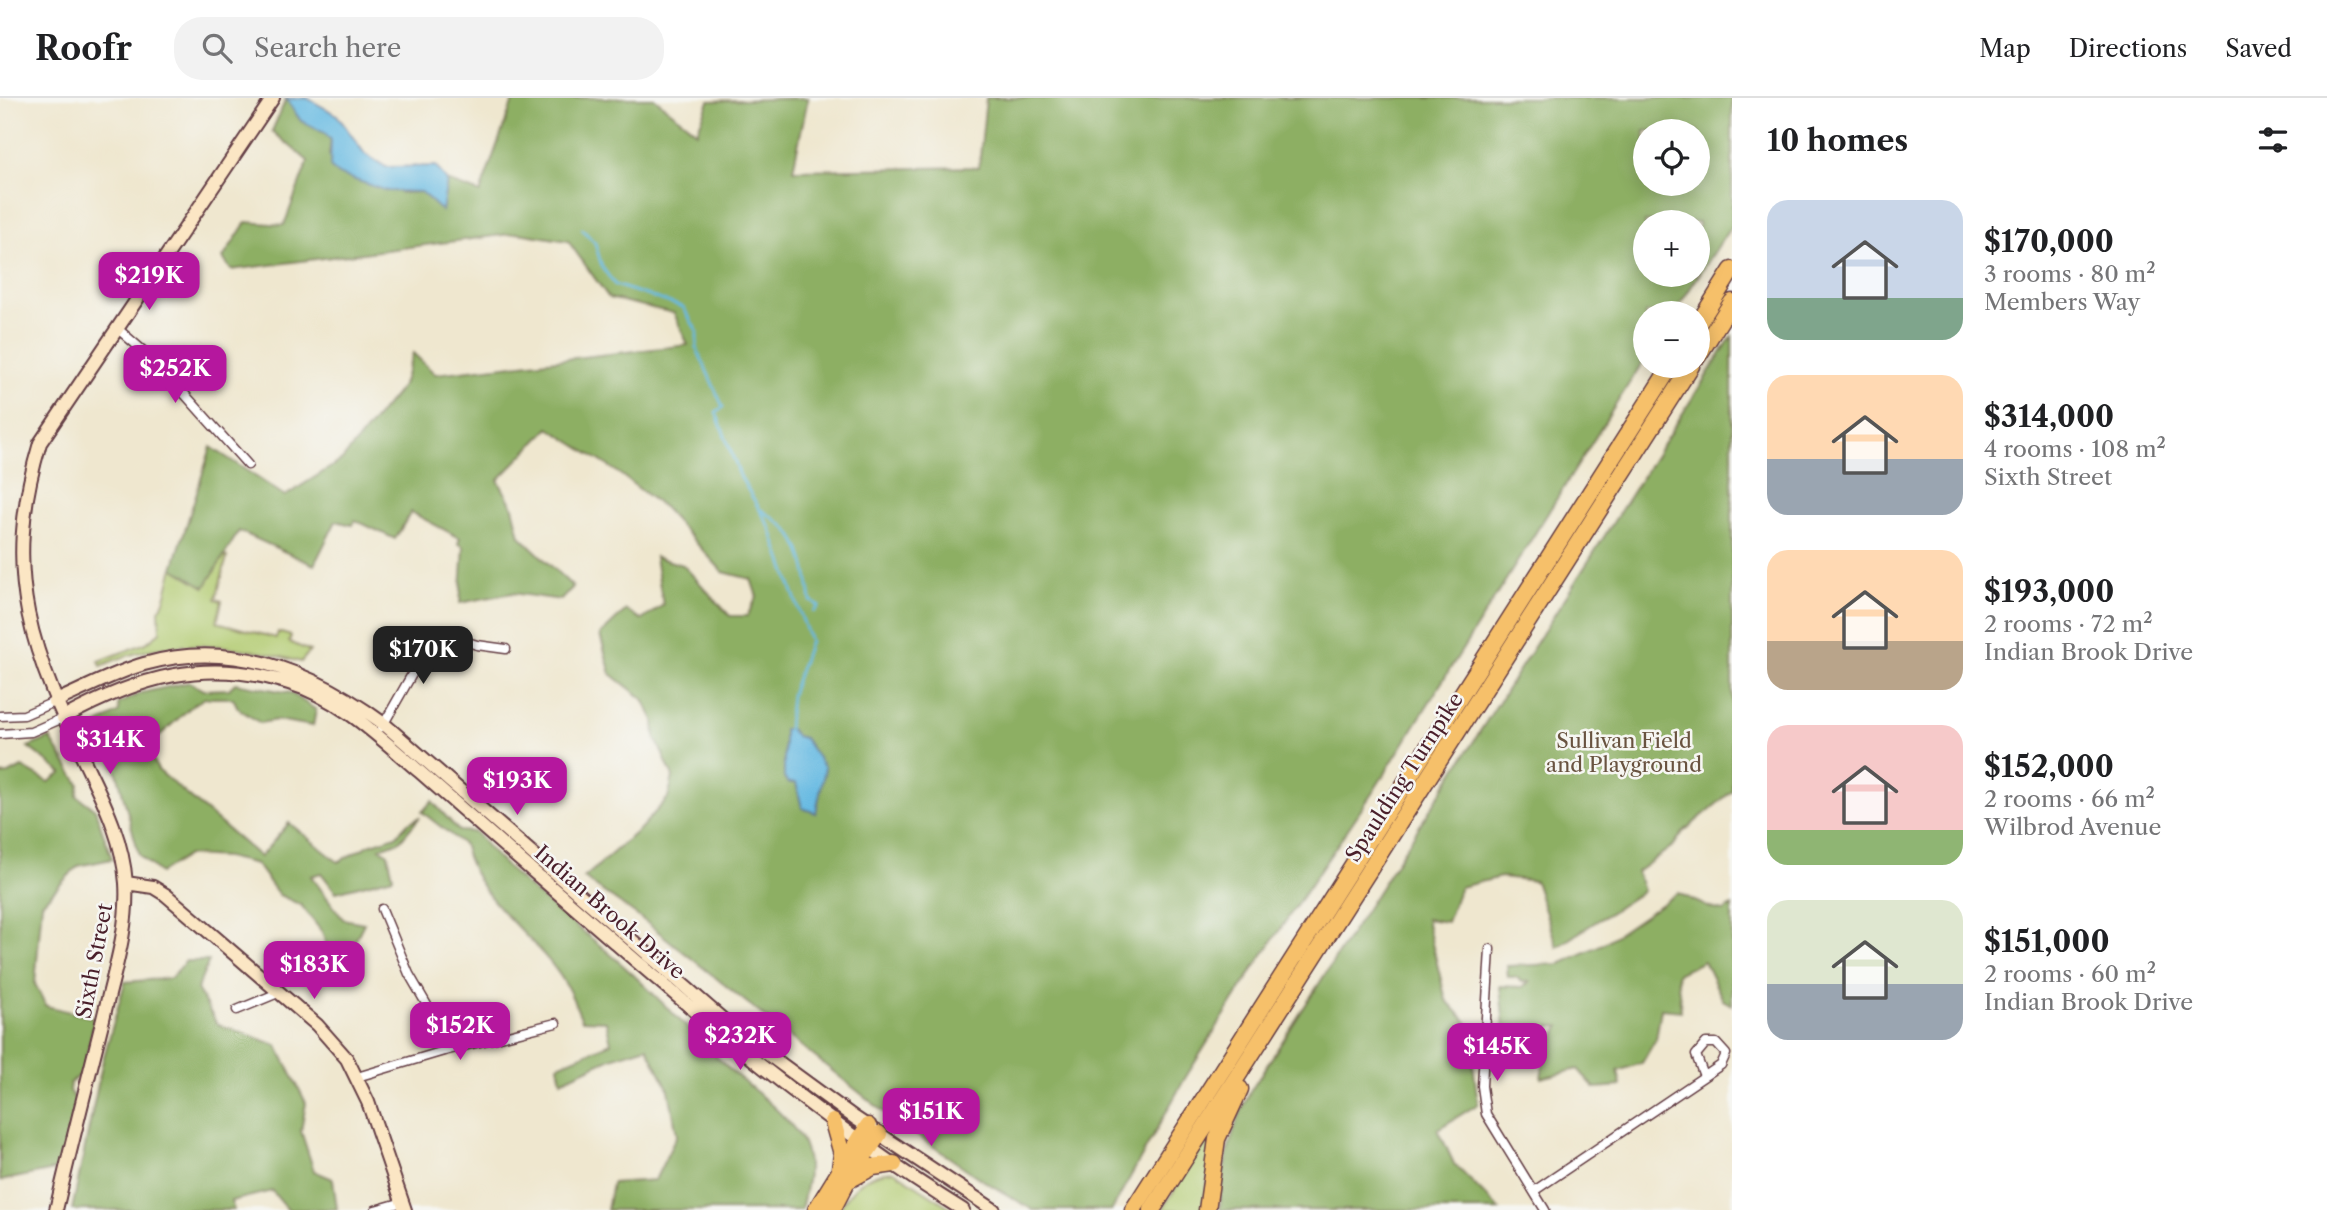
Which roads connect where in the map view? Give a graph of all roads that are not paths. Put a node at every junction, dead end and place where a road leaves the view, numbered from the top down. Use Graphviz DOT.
graph roads {
  1 [pos="273,98"];
  2 [pos="1732,270"];
  3 [pos="1732,302"];
  4 [pos="1710,305"];
  5 [pos="118,329"];
  6 [pos="1710,337"];
  7 [pos="1663,378"];
  8 [pos="1683,378"];
  9 [pos="248,465"];
  10 [pos="506,649"];
  11 [pos="54,702"];
  12 [pos="0,716"];
  13 [pos="63,718"];
  14 [pos="380,730"];
  15 [pos="0,734"];
  16 [pos="126,883"];
  17 [pos="382,909"];
  18 [pos="1490,949"];
  19 [pos="278,993"];
  20 [pos="237,1010"];
  21 [pos="556,1023"];
  22 [pos="1267,1031"];
  23 [pos="444,1051"];
  24 [pos="1704,1076"];
  25 [pos="358,1077"];
  26 [pos="833,1122"];
  27 [pos="869,1137"];
  28 [pos="894,1164"];
  29 [pos="844,1175"];
  30 [pos="1534,1191"];
  31 [pos="404,1206"];
  32 [pos="56,1210"];
  33 [pos="375,1210"];
  34 [pos="816,1210"];
  35 [pos="832,1210"];
  36 [pos="963,1210"];
  37 [pos="994,1210"];
  38 [pos="1133,1210"];
  39 [pos="1152,1210"];
  40 [pos="1207,1210"];
  41 [pos="1545,1210"];
  1 -- 5 [label="main road, Sixth Street"];
  2 -- 4 [label="highway"];
  3 -- 6 [label="highway"];
  5 -- 9 [label="street"];
  5 -- 11 [label="main road, Sixth Street"];
  7 -- 38 [label="highway, Spaulding Turnpike"];
  8 -- 22 [label="highway, Spaulding Turnpike"];
  10 -- 14 [label="street"];
  11 -- 12 [label="street"];
  11 -- 13 [label="main road, Sixth Street"];
  11 -- 14 [label="main road, Indian Brook Drive"];
  13 -- 14 [label="main road, Indian Brook Drive"];
  13 -- 15 [label="street"];
  13 -- 16 [label="main road, Sixth Street"];
  14 -- 26 [label="main road, Indian Brook Drive"];
  14 -- 27 [label="main road, Indian Brook Drive"];
  16 -- 19 [label="main road"];
  16 -- 32 [label="main road, Sixth Street"];
  17 -- 23 [label="street"];
  18 -- 30 [label="street"];
  19 -- 20 [label="street"];
  19 -- 25 [label="main road"];
  21 -- 23 [label="street"];
  22 -- 39 [label="highway, Spaulding Turnpike"];
  22 -- 40 [label="highway"];
  23 -- 25 [label="street"];
  24 -- 30 [label="street"];
  25 -- 31 [label="main road"];
  26 -- 27 [label="main road, Indian Brook Drive"];
  26 -- 29 [label="highway"];
  27 -- 28 [label="main road, Indian Brook Drive"];
  27 -- 29 [label="highway"];
  27 -- 37 [label="main road, Indian Brook Drive"];
  28 -- 29 [label="highway"];
  28 -- 36 [label="main road, Indian Brook Drive"];
  29 -- 34 [label="highway"];
  29 -- 35 [label="highway"];
  30 -- 41 [label="street"];
  31 -- 33 [label="street"];
}
